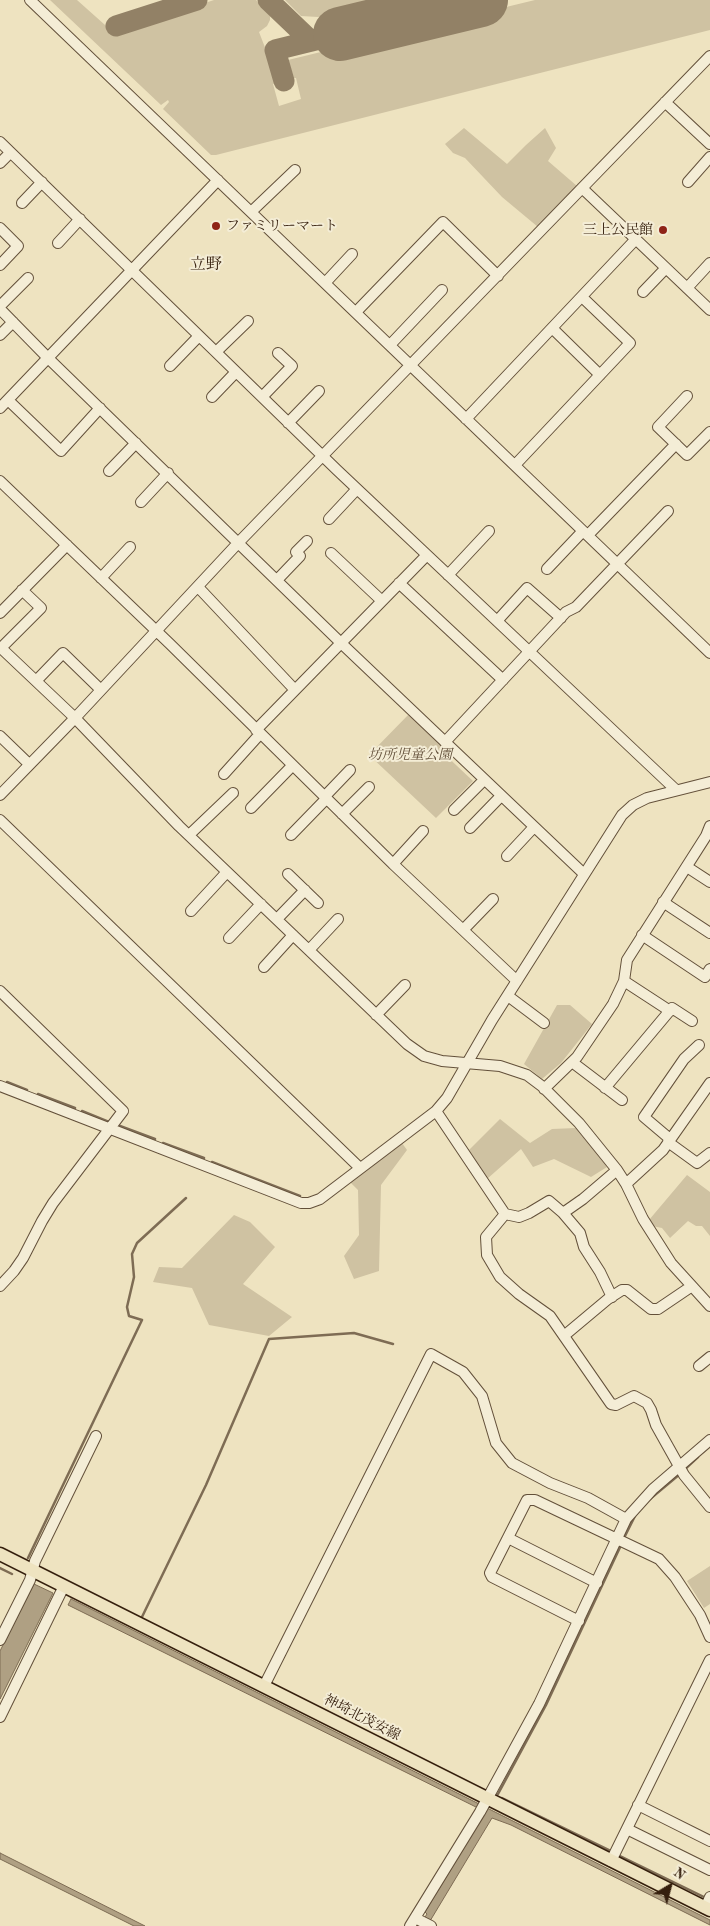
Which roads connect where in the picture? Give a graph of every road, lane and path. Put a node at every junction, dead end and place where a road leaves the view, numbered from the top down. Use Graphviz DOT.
graph roads {
  1 [pos="30,0"];
  2 [pos="710,56"];
  3 [pos="665,102"];
  4 [pos="0,142"];
  5 [pos="710,144"];
  6 [pos="10,152"];
  7 [pos="710,157"];
  8 [pos="0,163"];
  9 [pos="295,170"];
  10 [pos="218,180"];
  11 [pos="42,182"];
  12 [pos="688,182"];
  13 [pos="582,188"];
  14 [pos="22,203"];
  15 [pos="251,212"];
  16 [pos="80,219"];
  17 [pos="0,228"];
  18 [pos="636,240"];
  19 [pos="58,243"];
  20 [pos="352,254"];
  21 [pos="710,263"];
  22 [pos="0,265"];
  23 [pos="666,268"];
  24 [pos="132,270"];
  25 [pos="498,276"];
  26 [pos="28,278"];
  27 [pos="325,283"];
  28 [pos="687,288"];
  29 [pos="442,290"];
  30 [pos="643,292"];
  31 [pos="582,297"];
  32 [pos="0,308"];
  33 [pos="710,310"];
  34 [pos="356,312"];
  35 [pos="248,321"];
  36 [pos="13,322"];
  37 [pos="552,328"];
  38 [pos="0,335"];
  39 [pos="199,336"];
  40 [pos="390,345"];
  41 [pos="216,352"];
  42 [pos="278,353"];
  43 [pos="48,358"];
  44 [pos="170,366"];
  45 [pos="411,366"];
  46 [pos="236,372"];
  47 [pos="600,375"];
  48 [pos="319,391"];
  49 [pos="687,396"];
  50 [pos="212,397"];
  51 [pos="262,397"];
  52 [pos="8,400"];
  53 [pos="0,408"];
  54 [pos="100,408"];
  55 [pos="466,418"];
  56 [pos="288,423"];
  57 [pos="710,432"];
  58 [pos="136,443"];
  59 [pos="676,444"];
  60 [pos="323,457"];
  61 [pos="515,465"];
  62 [pos="109,471"];
  63 [pos="168,473"];
  64 [pos="0,481"];
  65 [pos="356,489"];
  66 [pos="142,502"];
  67 [pos="668,511"];
  68 [pos="329,519"];
  69 [pos="489,531"];
  70 [pos="586,533"];
  71 [pos="307,541"];
  72 [pos="239,542"];
  73 [pos="67,545"];
  74 [pos="130,547"];
  75 [pos="331,553"];
  76 [pos="427,555"];
  77 [pos="617,563"];
  78 [pos="547,569"];
  79 [pos="448,575"];
  80 [pos="101,578"];
  81 [pos="277,580"];
  82 [pos="399,583"];
  83 [pos="198,587"];
  84 [pos="22,590"];
  85 [pos="382,601"];
  86 [pos="0,613"];
  87 [pos="560,618"];
  88 [pos="497,621"];
  89 [pos="156,631"];
  90 [pos="341,643"];
  91 [pos="1,648"];
  92 [pos="530,652"];
  93 [pos="710,653"];
  94 [pos="503,680"];
  95 [pos="36,681"];
  96 [pos="101,690"];
  97 [pos="295,690"];
  98 [pos="75,718"];
  99 [pos="258,732"];
  100 [pos="0,736"];
  101 [pos="445,742"];
  102 [pos="29,764"];
  103 [pos="292,766"];
  104 [pos="350,770"];
  105 [pos="224,774"];
  106 [pos="484,780"];
  107 [pos="710,782"];
  108 [pos="369,787"];
  109 [pos="676,790"];
  110 [pos="233,793"];
  111 [pos="0,795"];
  112 [pos="501,796"];
  113 [pos="326,799"];
  114 [pos="251,808"];
  115 [pos="454,810"];
  116 [pos="342,814"];
  117 [pos="0,820"];
  118 [pos="534,827"];
  119 [pos="470,828"];
  120 [pos="423,831"];
  121 [pos="709,834"];
  122 [pos="189,835"];
  123 [pos="291,835"];
  124 [pos="507,856"];
  125 [pos="393,864"];
  126 [pos="686,867"];
  127 [pos="227,872"];
  128 [pos="288,874"];
  129 [pos="584,874"];
  130 [pos="710,882"];
  131 [pos="304,890"];
  132 [pos="493,899"];
  133 [pos="664,902"];
  134 [pos="318,903"];
  135 [pos="261,904"];
  136 [pos="191,911"];
  137 [pos="277,919"];
  138 [pos="338,920"];
  139 [pos="463,930"];
  140 [pos="710,933"];
  141 [pos="293,935"];
  142 [pos="642,935"];
  143 [pos="229,938"];
  144 [pos="309,950"];
  145 [pos="264,967"];
  146 [pos="710,968"];
  147 [pos="517,981"];
  148 [pos="624,981"];
  149 [pos="405,985"];
  150 [pos="0,991"];
  151 [pos="508,996"];
  152 [pos="670,1010"];
  153 [pos="376,1015"];
  154 [pos="692,1021"];
  155 [pos="544,1023"];
  156 [pos="699,1045"];
  157 [pos="467,1062"];
  158 [pos="572,1062"];
  159 [pos="710,1083"];
  160 [pos="0,1086"];
  161 [pos="605,1088"];
  162 [pos="544,1089"];
  163 [pos="622,1100"];
  164 [pos="436,1111"];
  165 [pos="109,1129"];
  166 [pos="669,1141"];
  167 [pos="710,1153"];
  168 [pos="360,1168"];
  169 [pos="617,1170"];
  170 [pos="626,1184"];
  171 [pos="563,1213"];
  172 [pos="505,1214"];
  173 [pos="0,1286"];
  174 [pos="692,1286"];
  175 [pos="612,1297"];
  176 [pos="710,1306"];
  177 [pos="565,1335"];
  178 [pos="710,1357"];
  179 [pos="699,1366"];
  180 [pos="96,1436"];
  181 [pos="710,1440"];
  182 [pos="682,1470"];
  183 [pos="710,1507"];
  184 [pos="626,1519"];
  185 [pos="508,1538"];
  186 [pos="621,1542"];
  187 [pos="0,1554"];
  188 [pos="33,1571"];
  189 [pos="597,1583"];
  190 [pos="64,1586"];
  191 [pos="579,1621"];
  192 [pos="710,1636"];
  193 [pos="0,1640"];
  194 [pos="710,1660"];
  195 [pos="264,1686"];
  196 [pos="0,1717"];
  197 [pos="484,1805"];
  198 [pos="638,1805"];
  199 [pos="627,1828"];
  200 [pos="710,1840"];
  201 [pos="611,1861"];
  202 [pos="710,1870"];
  203 [pos="708,1905"];
  204 [pos="413,1922"];
  205 [pos="430,1926"];
  1 -- 10 [label="street"];
  2 -- 3 [label="street"];
  3 -- 5 [label="street"];
  3 -- 13 [label="street"];
  4 -- 6 [label="street"];
  6 -- 8 [label="street"];
  6 -- 11 [label="street"];
  7 -- 12 [label="street"];
  9 -- 15 [label="street"];
  10 -- 15 [label="street"];
  10 -- 24 [label="street"];
  11 -- 14 [label="street"];
  11 -- 16 [label="street"];
  13 -- 18 [label="street"];
  13 -- 25 [label="street"];
  15 -- 27 [label="street"];
  16 -- 19 [label="street"];
  16 -- 24 [label="street"];
  17 -- 22 [label="street"];
  18 -- 23 [label="street"];
  18 -- 31 [label="street"];
  20 -- 27 [label="street"];
  21 -- 28 [label="street"];
  23 -- 28 [label="street"];
  23 -- 30 [label="street"];
  24 -- 39 [label="street"];
  24 -- 43 [label="street"];
  25 -- 34 [label="street"];
  25 -- 45 [label="street"];
  26 -- 32 [label="street"];
  27 -- 34 [label="street"];
  28 -- 33 [label="street"];
  29 -- 40 [label="street"];
  31 -- 37 [label="street"];
  31 -- 47 [label="street"];
  32 -- 36 [label="street"];
  34 -- 40 [label="street"];
  35 -- 41 [label="street"];
  36 -- 38 [label="street"];
  36 -- 43 [label="street"];
  37 -- 47 [label="street"];
  37 -- 55 [label="street"];
  39 -- 41 [label="street"];
  39 -- 44 [label="street"];
  40 -- 45 [label="street"];
  41 -- 46 [label="street"];
  42 -- 51 [label="street"];
  43 -- 52 [label="street"];
  43 -- 54 [label="street"];
  45 -- 55 [label="street"];
  45 -- 60 [label="street"];
  46 -- 50 [label="street"];
  46 -- 51 [label="street"];
  47 -- 61 [label="street"];
  48 -- 56 [label="street"];
  49 -- 59 [label="street"];
  51 -- 56 [label="street"];
  52 -- 53 [label="street"];
  52 -- 54 [label="street"];
  54 -- 58 [label="street"];
  55 -- 61 [label="street"];
  56 -- 60 [label="street"];
  57 -- 59 [label="street"];
  58 -- 62 [label="street"];
  58 -- 63 [label="street"];
  59 -- 70 [label="street"];
  60 -- 65 [label="street"];
  60 -- 72 [label="street"];
  61 -- 70 [label="street"];
  63 -- 66 [label="street"];
  63 -- 72 [label="street"];
  64 -- 73 [label="street"];
  65 -- 68 [label="street"];
  65 -- 76 [label="street"];
  67 -- 77 [label="street"];
  69 -- 79 [label="street"];
  70 -- 77 [label="street"];
  70 -- 78 [label="street"];
  71 -- 81 [label="street"];
  72 -- 81 [label="street"];
  72 -- 83 [label="street"];
  73 -- 80 [label="street"];
  73 -- 84 [label="street"];
  74 -- 80 [label="street"];
  75 -- 85 [label="street"];
  76 -- 79 [label="street"];
  76 -- 82 [label="street"];
  77 -- 87 [label="street"];
  77 -- 93 [label="street"];
  79 -- 88 [label="street"];
  80 -- 89 [label="street"];
  81 -- 90 [label="street"];
  82 -- 85 [label="street"];
  82 -- 94 [label="street"];
  83 -- 89 [label="street"];
  83 -- 97 [label="street"];
  84 -- 86 [label="street"];
  84 -- 91 [label="street"];
  85 -- 90 [label="street"];
  87 -- 88 [label="street"];
  87 -- 92 [label="street"];
  88 -- 92 [label="street"];
  89 -- 96 [label="street"];
  89 -- 99 [label="street"];
  90 -- 97 [label="street"];
  90 -- 101 [label="street"];
  91 -- 95 [label="street"];
  92 -- 94 [label="street"];
  92 -- 109 [label="street"];
  94 -- 101 [label="street"];
  95 -- 96 [label="street"];
  95 -- 98 [label="street"];
  96 -- 98 [label="street"];
  97 -- 99 [label="street"];
  98 -- 102 [label="street"];
  98 -- 122 [label="street"];
  99 -- 103 [label="street"];
  99 -- 105 [label="street"];
  100 -- 102 [label="street"];
  101 -- 106 [label="street"];
  102 -- 111 [label="street"];
  103 -- 113 [label="street"];
  103 -- 114 [label="street"];
  104 -- 113 [label="street"];
  106 -- 112 [label="street"];
  106 -- 115 [label="street"];
  107 -- 109 [label="street"];
  108 -- 116 [label="street"];
  109 -- 129 [label="street"];
  110 -- 122 [label="street"];
  112 -- 118 [label="street"];
  112 -- 119 [label="street"];
  113 -- 116 [label="street"];
  113 -- 123 [label="street"];
  116 -- 125 [label="street"];
  117 -- 168 [label="street"];
  118 -- 124 [label="street"];
  118 -- 129 [label="street"];
  120 -- 125 [label="street"];
  121 -- 126 [label="street"];
  122 -- 127 [label="street"];
  125 -- 139 [label="street"];
  126 -- 130 [label="street"];
  126 -- 133 [label="street"];
  127 -- 135 [label="street"];
  127 -- 136 [label="street"];
  128 -- 131 [label="street"];
  129 -- 147 [label="street"];
  131 -- 134 [label="street"];
  131 -- 137 [label="street"];
  132 -- 139 [label="street"];
  133 -- 140 [label="street"];
  133 -- 142 [label="street"];
  135 -- 137 [label="street"];
  135 -- 143 [label="street"];
  137 -- 141 [label="street"];
  138 -- 144 [label="street"];
  139 -- 147 [label="street"];
  141 -- 144 [label="street"];
  141 -- 145 [label="street"];
  142 -- 146 [label="street"];
  142 -- 148 [label="street"];
  144 -- 153 [label="street"];
  147 -- 151 [label="street"];
  148 -- 152 [label="street"];
  148 -- 158 [label="street"];
  149 -- 153 [label="street"];
  150 -- 165 [label="street"];
  151 -- 155 [label="street"];
  151 -- 157 [label="street"];
  152 -- 154 [label="street"];
  152 -- 161 [label="street"];
  153 -- 157 [label="street"];
  156 -- 166 [label="street"];
  157 -- 162 [label="street"];
  157 -- 164 [label="street"];
  158 -- 161 [label="street"];
  158 -- 162 [label="street"];
  159 -- 166 [label="street"];
  160 -- 165 [label="street"];
  161 -- 163 [label="street"];
  162 -- 169 [label="street"];
  164 -- 168 [label="street"];
  164 -- 172 [label="street"];
  165 -- 168 [label="street"];
  165 -- 173 [label="street"];
  166 -- 167 [label="street"];
  166 -- 170 [label="street"];
  169 -- 170 [label="street"];
  169 -- 171 [label="street"];
  170 -- 174 [label="street"];
  171 -- 172 [label="street"];
  171 -- 175 [label="street"];
  172 -- 177 [label="street"];
  174 -- 175 [label="street"];
  174 -- 176 [label="street"];
  175 -- 177 [label="street"];
  177 -- 182 [label="street"];
  178 -- 179 [label="street"];
  180 -- 188 [label="street"];
  181 -- 182 [label="street"];
  182 -- 183 [label="street"];
  182 -- 184 [label="street"];
  184 -- 186 [label="street"];
  184 -- 195 [label="street"];
  185 -- 186 [label="street"];
  185 -- 189 [label="street"];
  185 -- 191 [label="street"];
  186 -- 189 [label="street"];
  186 -- 192 [label="street"];
  187 -- 188 [label="main road, 神埼北茂安線"];
  188 -- 190 [label="main road, 神埼北茂安線"];
  188 -- 193 [label="street"];
  189 -- 191 [label="street"];
  190 -- 195 [label="main road, 神埼北茂安線"];
  190 -- 196 [label="street"];
  191 -- 197 [label="street"];
  194 -- 198 [label="street"];
  195 -- 197 [label="main road, 神埼北茂安線"];
  197 -- 201 [label="main road, 神埼北茂安線"];
  197 -- 204 [label="street"];
  198 -- 199 [label="street"];
  198 -- 200 [label="street"];
  199 -- 201 [label="street"];
  199 -- 202 [label="street"];
  201 -- 203 [label="main road, 神埼北茂安線"];
  204 -- 205 [label="street"];
}
